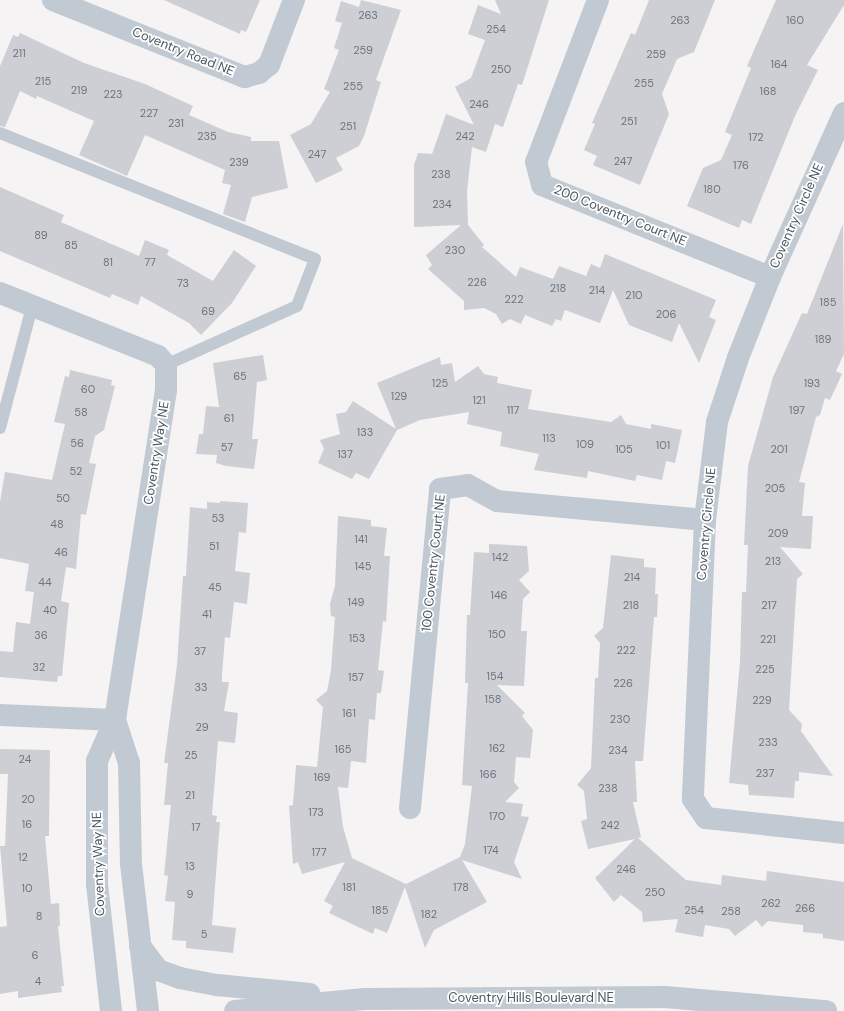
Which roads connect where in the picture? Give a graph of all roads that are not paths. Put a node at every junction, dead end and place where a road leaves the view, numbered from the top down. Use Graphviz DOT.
graph roads {
  1 [pos="53,0"];
  2 [pos="294,0"];
  3 [pos="598,0"];
  4 [pos="844,112"];
  5 [pos="0,133"];
  6 [pos="770,277"];
  7 [pos="0,293"];
  8 [pos="32,307"];
  9 [pos="166,366"];
  10 [pos="0,428"];
  11 [pos="705,520"];
  12 [pos="0,715"];
  13 [pos="115,720"];
  14 [pos="410,808"];
  15 [pos="844,833"];
  16 [pos="140,946"];
  17 [pos="365,999"];
  18 [pos="111,1011"];
  19 [pos="148,1011"];
  20 [pos="235,1011"];
  21 [pos="826,1011"];
  1 -- 2 [label="street, Coventry Road NE"];
  3 -- 6 [label="street, 200 Coventry Court NE"];
  4 -- 6 [label="street, Coventry Circle NE"];
  5 -- 9 [label="lane"];
  6 -- 11 [label="street, Coventry Circle NE"];
  7 -- 8 [label="street"];
  8 -- 9 [label="street"];
  8 -- 10 [label="lane"];
  9 -- 13 [label="street, Coventry Way NE"];
  11 -- 14 [label="street, 100 Coventry Court NE"];
  11 -- 15 [label="street, Coventry Circle NE"];
  12 -- 13 [label="street"];
  13 -- 16 [label="street, Coventry Way NE"];
  13 -- 18 [label="street, Coventry Way NE"];
  16 -- 17 [label="street"];
  16 -- 19 [label="street, Coventry Way NE"];
  17 -- 20 [label="street, Coventry Hills Boulevard NE"];
  17 -- 21 [label="street, Coventry Hills Boulevard NE"];
}
